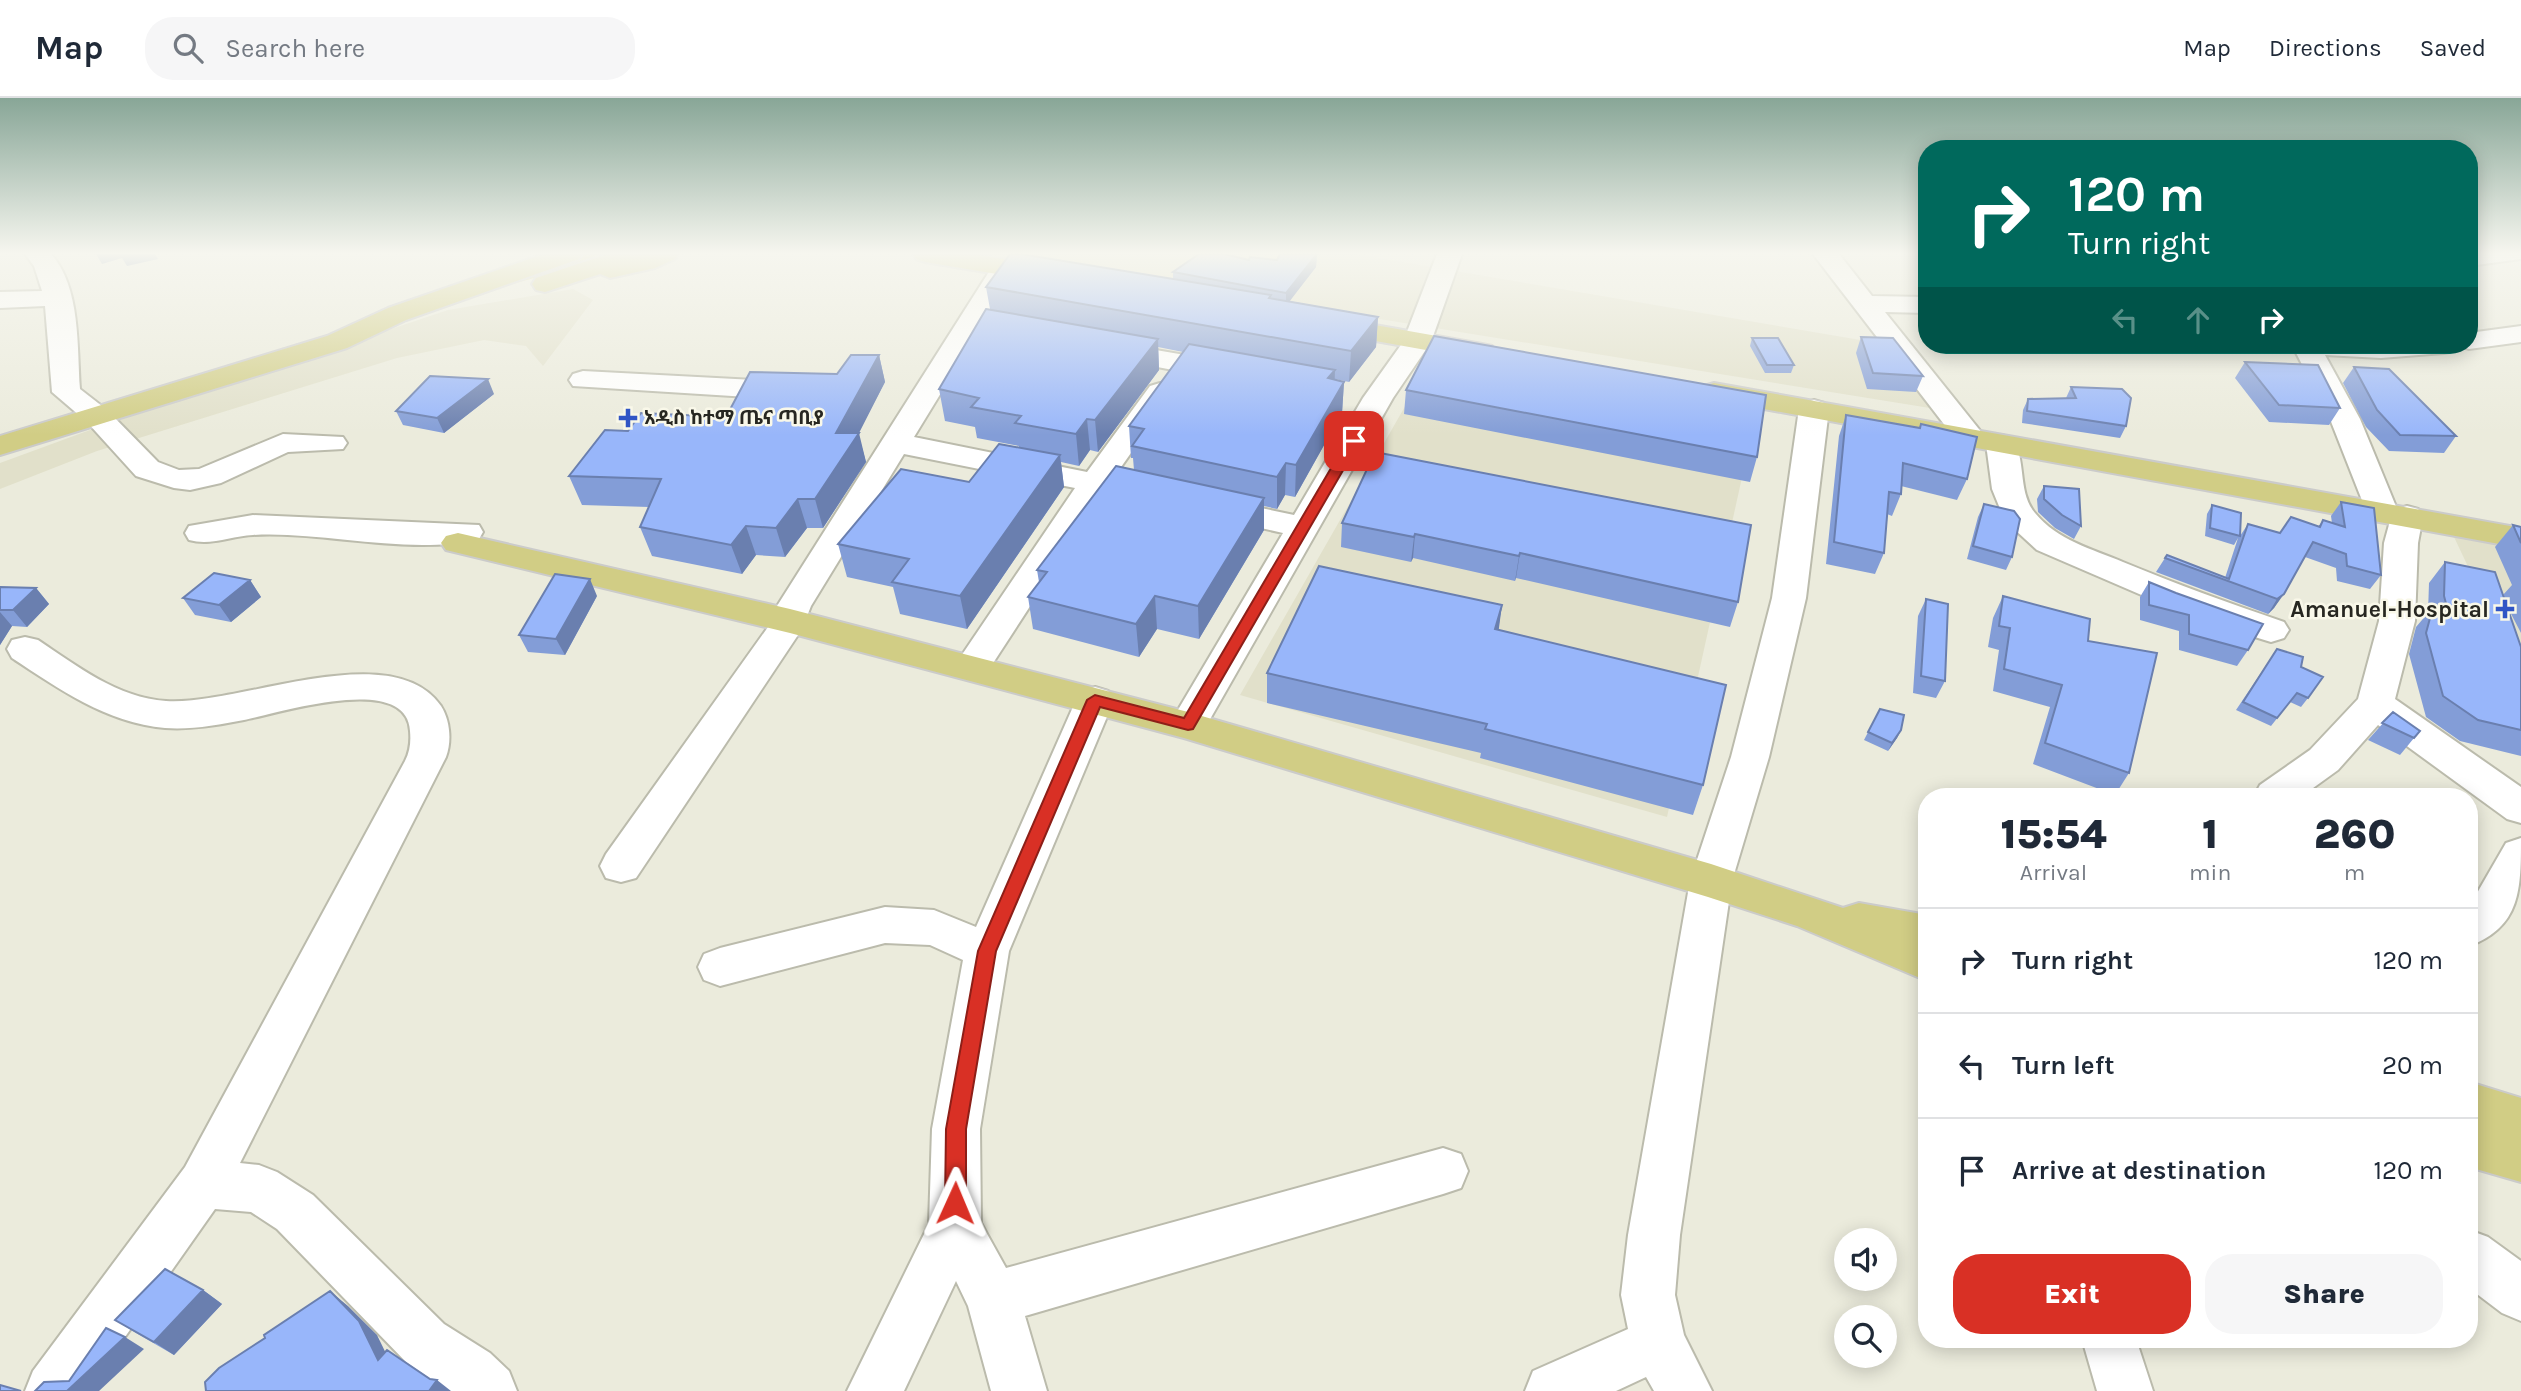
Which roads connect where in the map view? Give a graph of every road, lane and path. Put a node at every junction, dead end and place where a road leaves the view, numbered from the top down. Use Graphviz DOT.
graph roads {
  1 [pos="59,314"];
  2 [pos="396,314"];
  3 [pos="441,314"];
  4 [pos="988,314"];
  5 [pos="1427,314"];
  6 [pos="1873,314"];
  7 [pos="1300,319"];
  8 [pos="2521,334"];
  9 [pos="2478,340"];
  10 [pos="337,342"];
  11 [pos="1417,342"];
  12 [pos="1088,346"];
  13 [pos="2311,354"];
  14 [pos="1512,357"];
  15 [pos="1181,364"];
  16 [pos="1247,375"];
  17 [pos="583,380"];
  18 [pos="1690,387"];
  19 [pos="798,391"];
  20 [pos="1814,409"];
  21 [pos="97,416"];
  22 [pos="1986,442"];
  23 [pos="332,443"];
  24 [pos="897,443"];
  25 [pos="0,446"];
  26 [pos="1096,481"];
  27 [pos="2395,515"];
  28 [pos="1304,527"];
  29 [pos="201,533"];
  30 [pos="462,538"];
  31 [pos="2521,538"];
  32 [pos="792,613"];
  33 [pos="2271,630"];
  34 [pos="25,649"];
  35 [pos="975,662"];
  36 [pos="1095,700"];
  37 [pos="2375,705"];
  38 [pos="1191,719"];
  39 [pos="2285,788"];
  40 [pos="2521,808"];
  41 [pos="2521,854"];
  42 [pos="621,866"];
  43 [pos="1712,875"];
  44 [pos="1812,914"];
  45 [pos="2478,923"];
  46 [pos="1911,929"];
  47 [pos="987,951"];
  48 [pos="1918,959"];
  49 [pos="720,967"];
  50 [pos="2478,1107"];
  51 [pos="2521,1120"];
  52 [pos="2478,1147"];
  53 [pos="2521,1159"];
  54 [pos="1443,1171"];
  55 [pos="203,1184"];
  56 [pos="955,1227"];
  57 [pos="2478,1262"];
  58 [pos="2521,1294"];
  59 [pos="993,1298"];
  60 [pos="1658,1344"];
  61 [pos="2112,1348"];
  62 [pos="53,1391"];
  63 [pos="489,1391"];
  64 [pos="875,1391"];
  65 [pos="1019,1391"];
  66 [pos="1553,1391"];
  67 [pos="1684,1391"];
  68 [pos="2124,1391"];
  1 -- 21 [label="street"];
  2 -- 10 [label="main road"];
  3 -- 10 [label="main road"];
  4 -- 24 [label="street"];
  5 -- 11 [label="street"];
  6 -- 22 [label="street"];
  7 -- 11 [label="main road"];
  8 -- 9 [label="street"];
  10 -- 21 [label="main road"];
  11 -- 14 [label="main road"];
  11 -- 28 [label="street"];
  12 -- 15 [label="street"];
  13 -- 27 [label="street"];
  15 -- 16 [label="street"];
  15 -- 26 [label="street"];
  17 -- 19 [label="street"];
  18 -- 20 [label="main road"];
  20 -- 22 [label="main road"];
  20 -- 43 [label="street"];
  21 -- 23 [label="street"];
  21 -- 25 [label="main road"];
  22 -- 27 [label="main road"];
  22 -- 33 [label="street"];
  24 -- 26 [label="street"];
  24 -- 32 [label="street"];
  26 -- 28 [label="street"];
  26 -- 35 [label="street"];
  27 -- 31 [label="main road"];
  27 -- 37 [label="street"];
  28 -- 38 [label="street"];
  29 -- 30 [label="street"];
  30 -- 32 [label="main road"];
  32 -- 35 [label="main road"];
  32 -- 42 [label="street"];
  34 -- 55 [label="street"];
  35 -- 36 [label="main road"];
  35 -- 38 [label="main road"];
  36 -- 38 [label="main road"];
  36 -- 47 [label="street"];
  37 -- 39 [label="street"];
  37 -- 40 [label="street"];
  38 -- 43 [label="main road"];
  41 -- 45 [label="street"];
  43 -- 44 [label="main road"];
  43 -- 46 [label="main road"];
  43 -- 60 [label="street"];
  44 -- 46 [label="main road"];
  44 -- 48 [label="main road"];
  47 -- 49 [label="street"];
  47 -- 56 [label="street"];
  50 -- 51 [label="main road"];
  52 -- 53 [label="main road"];
  54 -- 59 [label="street"];
  55 -- 62 [label="street"];
  55 -- 63 [label="street"];
  56 -- 59 [label="street"];
  56 -- 64 [label="street"];
  57 -- 58 [label="street"];
  59 -- 65 [label="street"];
  60 -- 66 [label="street"];
  60 -- 67 [label="street"];
  61 -- 68 [label="street"];
}
